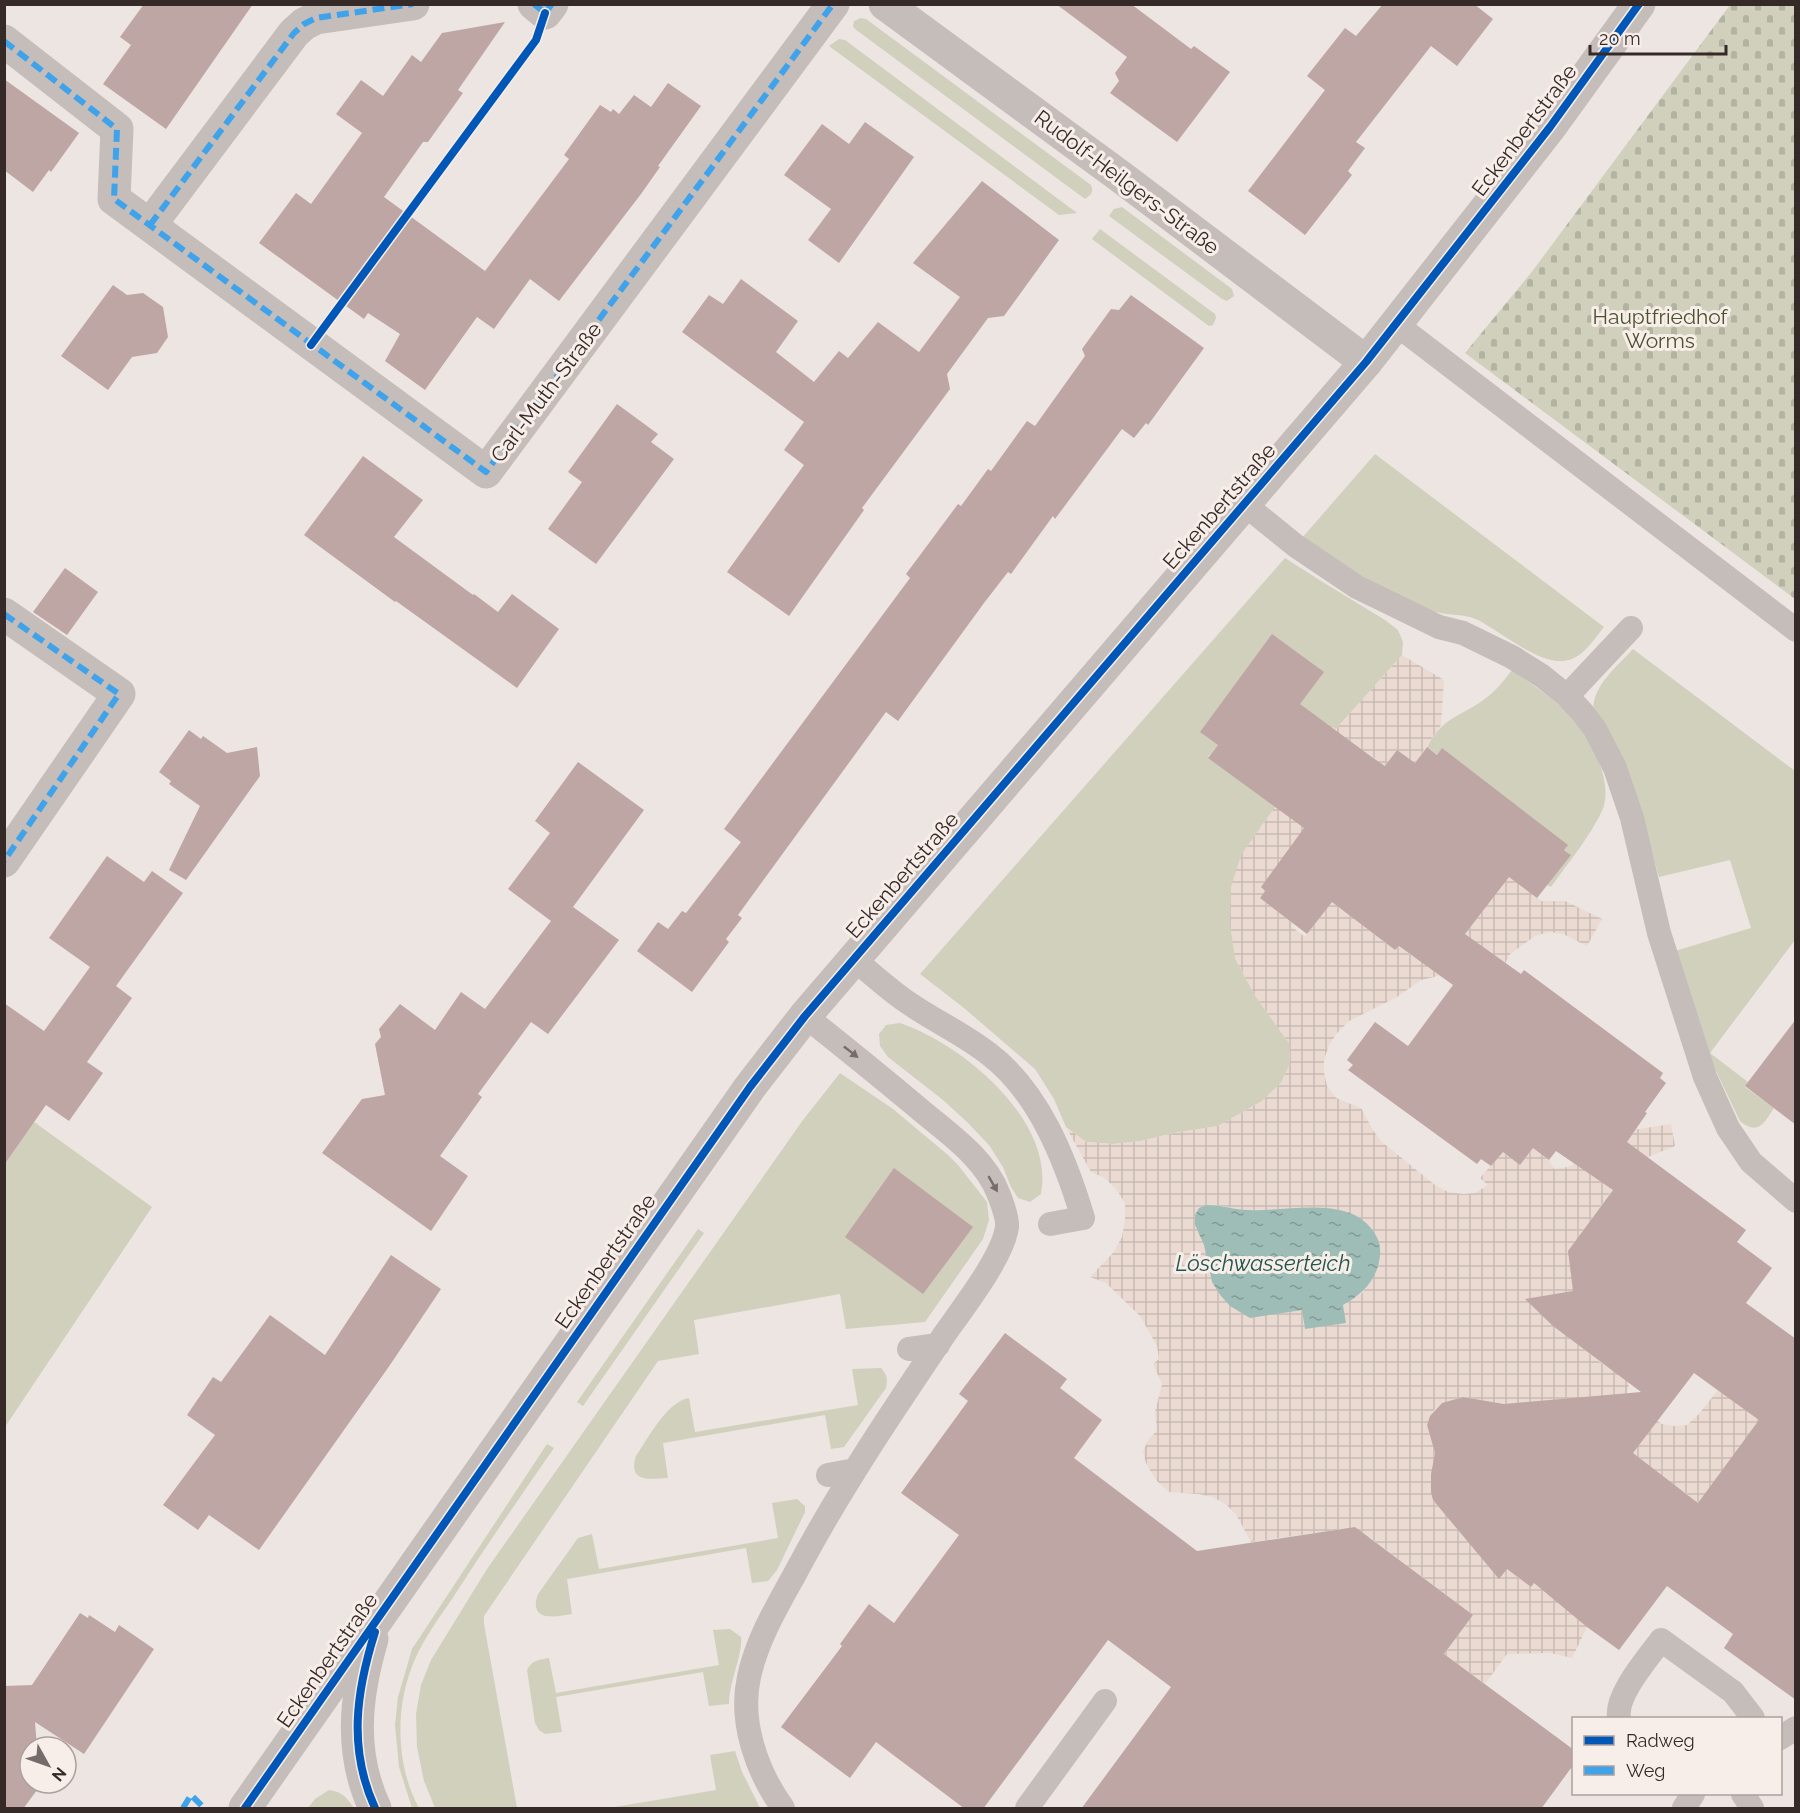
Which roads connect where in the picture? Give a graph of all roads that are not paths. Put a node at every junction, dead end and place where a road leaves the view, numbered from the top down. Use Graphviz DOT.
graph roads {
  1 [pos="413,4"];
  2 [pos="534,4"];
  3 [pos="552,4"];
  4 [pos="833,4"];
  5 [pos="885,4"];
  6 [pos="1639,4"];
  7 [pos="4,41"];
  8 [pos="150,225"];
  9 [pos="1397,325"];
  10 [pos="1366,362"];
  11 [pos="1244,504"];
  12 [pos="4,614"];
  13 [pos="1631,628"];
  14 [pos="1796,630"];
  15 [pos="1567,696"];
  16 [pos="4,861"];
  17 [pos="854,959"];
  18 [pos="805,1016"];
  19 [pos="1796,1201"];
  20 [pos="1050,1224"];
  21 [pos="938,1345"];
  22 [pos="909,1348"];
  23 [pos="855,1470"];
  24 [pos="828,1474"];
  25 [pos="378,1620"];
  26 [pos="1105,1701"];
  27 [pos="1619,1717"];
  28 [pos="1752,1717"];
  29 [pos="1796,1728"];
  30 [pos="1782,1737"];
  31 [pos="1692,1795"];
  32 [pos="1744,1795"];
  33 [pos="245,1809"];
  34 [pos="375,1809"];
  35 [pos="783,1809"];
  36 [pos="1027,1809"];
  37 [pos="1684,1809"];
  38 [pos="1752,1809"];
  1 -- 8 [label="street"];
  2 -- 3 [label="street"];
  4 -- 8 [label="street, Carl-Muth-Straße"];
  5 -- 10 [label="street, Rudolf-Heilgers-Straße"];
  6 -- 9 [label="street, Eckenbertstraße"];
  7 -- 8 [label="street, Carl-Muth-Straße"];
  9 -- 10 [label="street, Eckenbertstraße"];
  9 -- 14 [label="lane"];
  10 -- 11 [label="street, Eckenbertstraße"];
  11 -- 15 [label="lane"];
  11 -- 17 [label="street, Eckenbertstraße"];
  12 -- 16 [label="street"];
  13 -- 15 [label="lane"];
  15 -- 19 [label="lane"];
  17 -- 18 [label="street, Eckenbertstraße"];
  17 -- 20 [label="lane"];
  18 -- 21 [label="lane, one-way"];
  18 -- 25 [label="street, Eckenbertstraße"];
  21 -- 22 [label="lane"];
  21 -- 23 [label="lane"];
  23 -- 24 [label="lane"];
  23 -- 35 [label="lane"];
  25 -- 33 [label="street, Eckenbertstraße"];
  25 -- 34 [label="street"];
  26 -- 36 [label="lane"];
  27 -- 28 [label="lane"];
  29 -- 30 [label="lane"];
  31 -- 37 [label="lane"];
  32 -- 38 [label="lane"];
}
